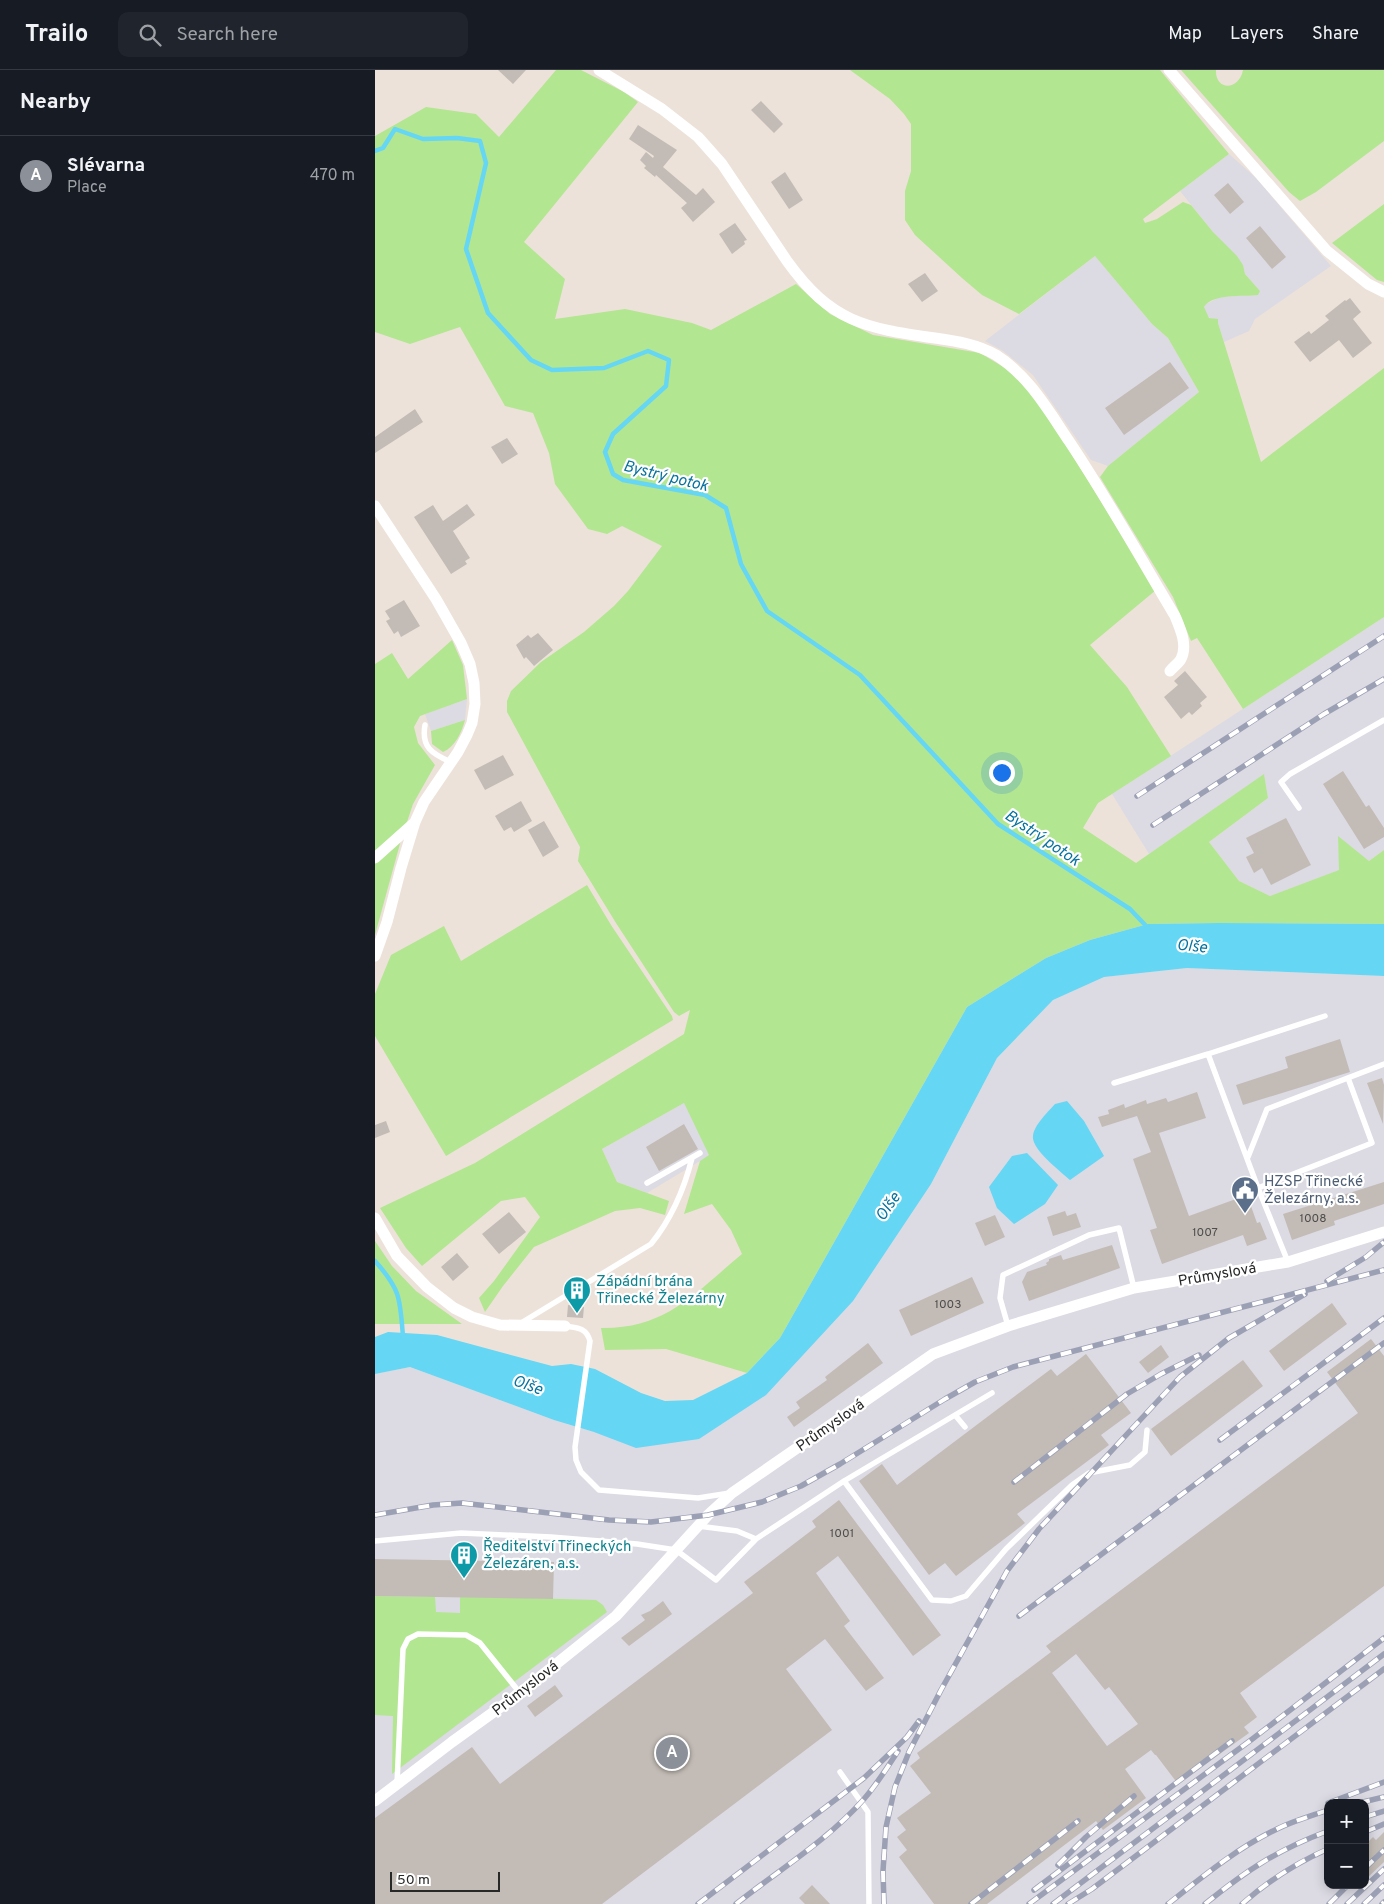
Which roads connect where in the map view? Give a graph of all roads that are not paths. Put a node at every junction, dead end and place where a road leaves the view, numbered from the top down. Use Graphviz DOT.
graph roads {
  1 [pos="599,70"];
  2 [pos="1169,70"];
  3 [pos="1384,292"];
  4 [pos="375,506"];
  5 [pos="1170,671"];
  6 [pos="1384,720"];
  7 [pos="425,725"];
  8 [pos="451,762"];
  9 [pos="1299,808"];
  10 [pos="415,822"];
  11 [pos="375,858"];
  12 [pos="375,956"];
  13 [pos="1325,1016"];
  14 [pos="1208,1054"];
  15 [pos="1384,1064"];
  16 [pos="1348,1078"];
  17 [pos="1114,1083"];
  18 [pos="700,1152"];
  19 [pos="692,1158"];
  20 [pos="1248,1158"];
  21 [pos="647,1183"];
  22 [pos="1258,1188"];
  23 [pos="375,1218"];
  24 [pos="1384,1232"];
  25 [pos="1288,1262"];
  26 [pos="1134,1288"];
  27 [pos="519,1324"];
  28 [pos="565,1326"];
  29 [pos="1009,1326"];
  30 [pos="993,1393"];
  31 [pos="955,1415"];
  32 [pos="965,1427"];
  33 [pos="1147,1430"];
  34 [pos="844,1481"];
  35 [pos="732,1493"];
  36 [pos="698,1526"];
  37 [pos="756,1539"];
  38 [pos="375,1541"];
  39 [pos="676,1550"];
  40 [pos="520,1693"];
  41 [pos="839,1772"];
  42 [pos="397,1785"];
  43 [pos="375,1801"];
  44 [pos="869,1904"];
  1 -- 5 [label="street"];
  2 -- 3 [label="street"];
  4 -- 8 [label="street"];
  6 -- 9 [label="lane"];
  7 -- 8 [label="lane"];
  8 -- 10 [label="street"];
  10 -- 11 [label="street"];
  10 -- 12 [label="street"];
  13 -- 14 [label="lane"];
  14 -- 17 [label="lane"];
  14 -- 20 [label="lane"];
  15 -- 16 [label="lane"];
  16 -- 20 [label="lane"];
  16 -- 22 [label="lane"];
  18 -- 19 [label="lane"];
  19 -- 21 [label="lane"];
  19 -- 27 [label="lane"];
  20 -- 22 [label="lane"];
  22 -- 25 [label="lane"];
  23 -- 27 [label="street"];
  24 -- 25 [label="street, Průmyslová"];
  25 -- 26 [label="street, Průmyslová"];
  26 -- 29 [label="street, Průmyslová"];
  26 -- 29 [label="lane"];
  27 -- 28 [label="street"];
  28 -- 35 [label="lane"];
  29 -- 35 [label="street, Průmyslová"];
  30 -- 31 [label="lane"];
  31 -- 32 [label="lane"];
  31 -- 34 [label="lane"];
  33 -- 34 [label="lane"];
  34 -- 37 [label="lane"];
  35 -- 36 [label="street, Průmyslová"];
  36 -- 37 [label="lane"];
  36 -- 39 [label="street, Průmyslová"];
  37 -- 39 [label="lane"];
  38 -- 39 [label="lane"];
  39 -- 40 [label="street, Průmyslová"];
  40 -- 42 [label="street, Průmyslová"];
  40 -- 42 [label="lane"];
  41 -- 44 [label="lane"];
  42 -- 43 [label="street, Průmyslová"];
}
